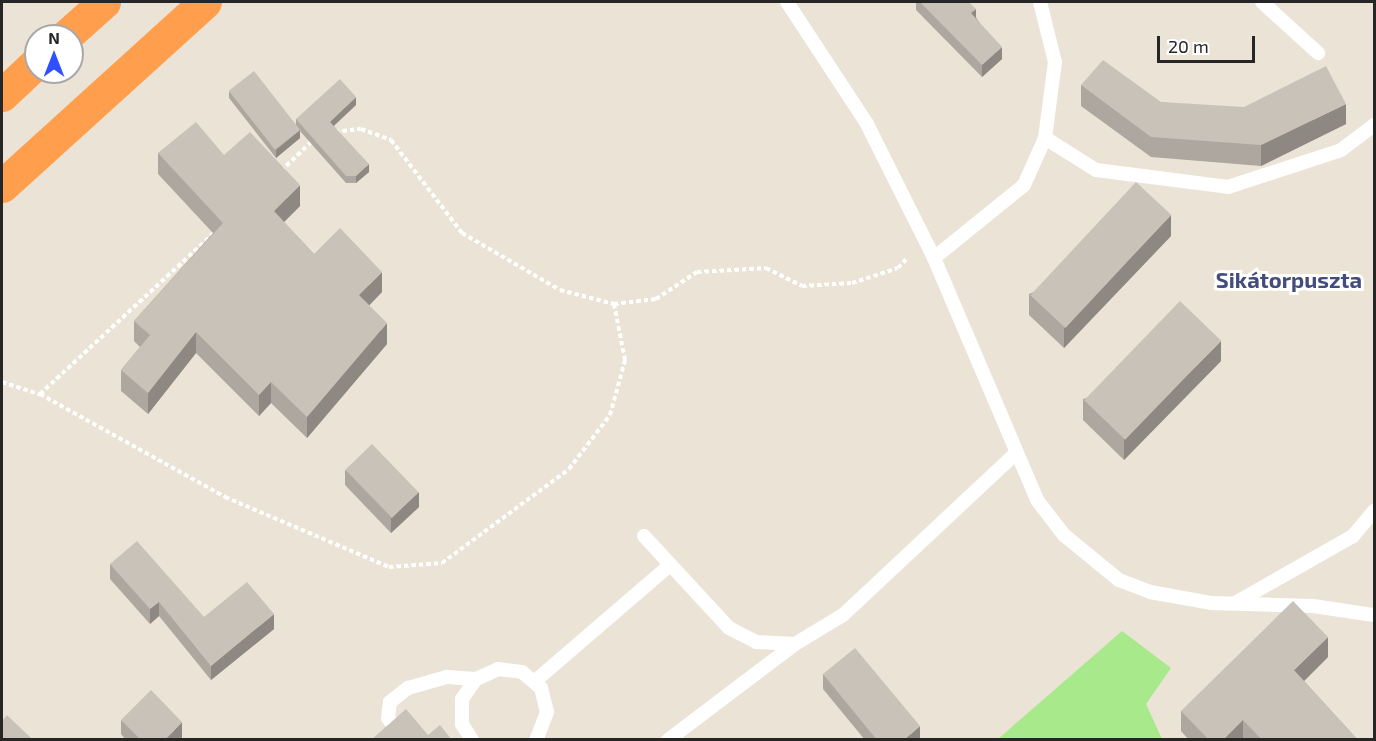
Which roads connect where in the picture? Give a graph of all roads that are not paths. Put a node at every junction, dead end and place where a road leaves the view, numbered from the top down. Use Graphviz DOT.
graph roads {
  1 [pos="104,2"];
  2 [pos="205,2"];
  3 [pos="787,2"];
  4 [pos="1262,2"];
  5 [pos="1036,3"];
  6 [pos="79,24"];
  7 [pos="1318,53"];
  8 [pos="24,74"];
  9 [pos="2,95"];
  10 [pos="1374,125"];
  11 [pos="1045,138"];
  12 [pos="2,186"];
  13 [pos="934,258"];
  14 [pos="1016,453"];
  15 [pos="1374,511"];
  16 [pos="644,536"];
  17 [pos="670,565"];
  18 [pos="1233,604"];
  19 [pos="1374,615"];
  20 [pos="795,644"];
  21 [pos="476,679"];
  22 [pos="534,682"];
  23 [pos="394,728"];
  24 [pos="472,740"];
  25 [pos="536,740"];
  26 [pos="668,740"];
  1 -- 6 [label="highway"];
  2 -- 12 [label="highway"];
  3 -- 13 [label="lane"];
  4 -- 7 [label="lane"];
  5 -- 11 [label="lane"];
  8 -- 9 [label="highway"];
  10 -- 11 [label="lane"];
  11 -- 13 [label="lane"];
  13 -- 14 [label="lane"];
  14 -- 18 [label="lane"];
  14 -- 20 [label="lane"];
  15 -- 18 [label="lane"];
  16 -- 17 [label="lane"];
  17 -- 20 [label="lane"];
  17 -- 22 [label="lane"];
  18 -- 19 [label="lane"];
  20 -- 26 [label="lane"];
  21 -- 22 [label="lane"];
  21 -- 23 [label="lane"];
  21 -- 24 [label="lane"];
  22 -- 25 [label="lane"];
}
